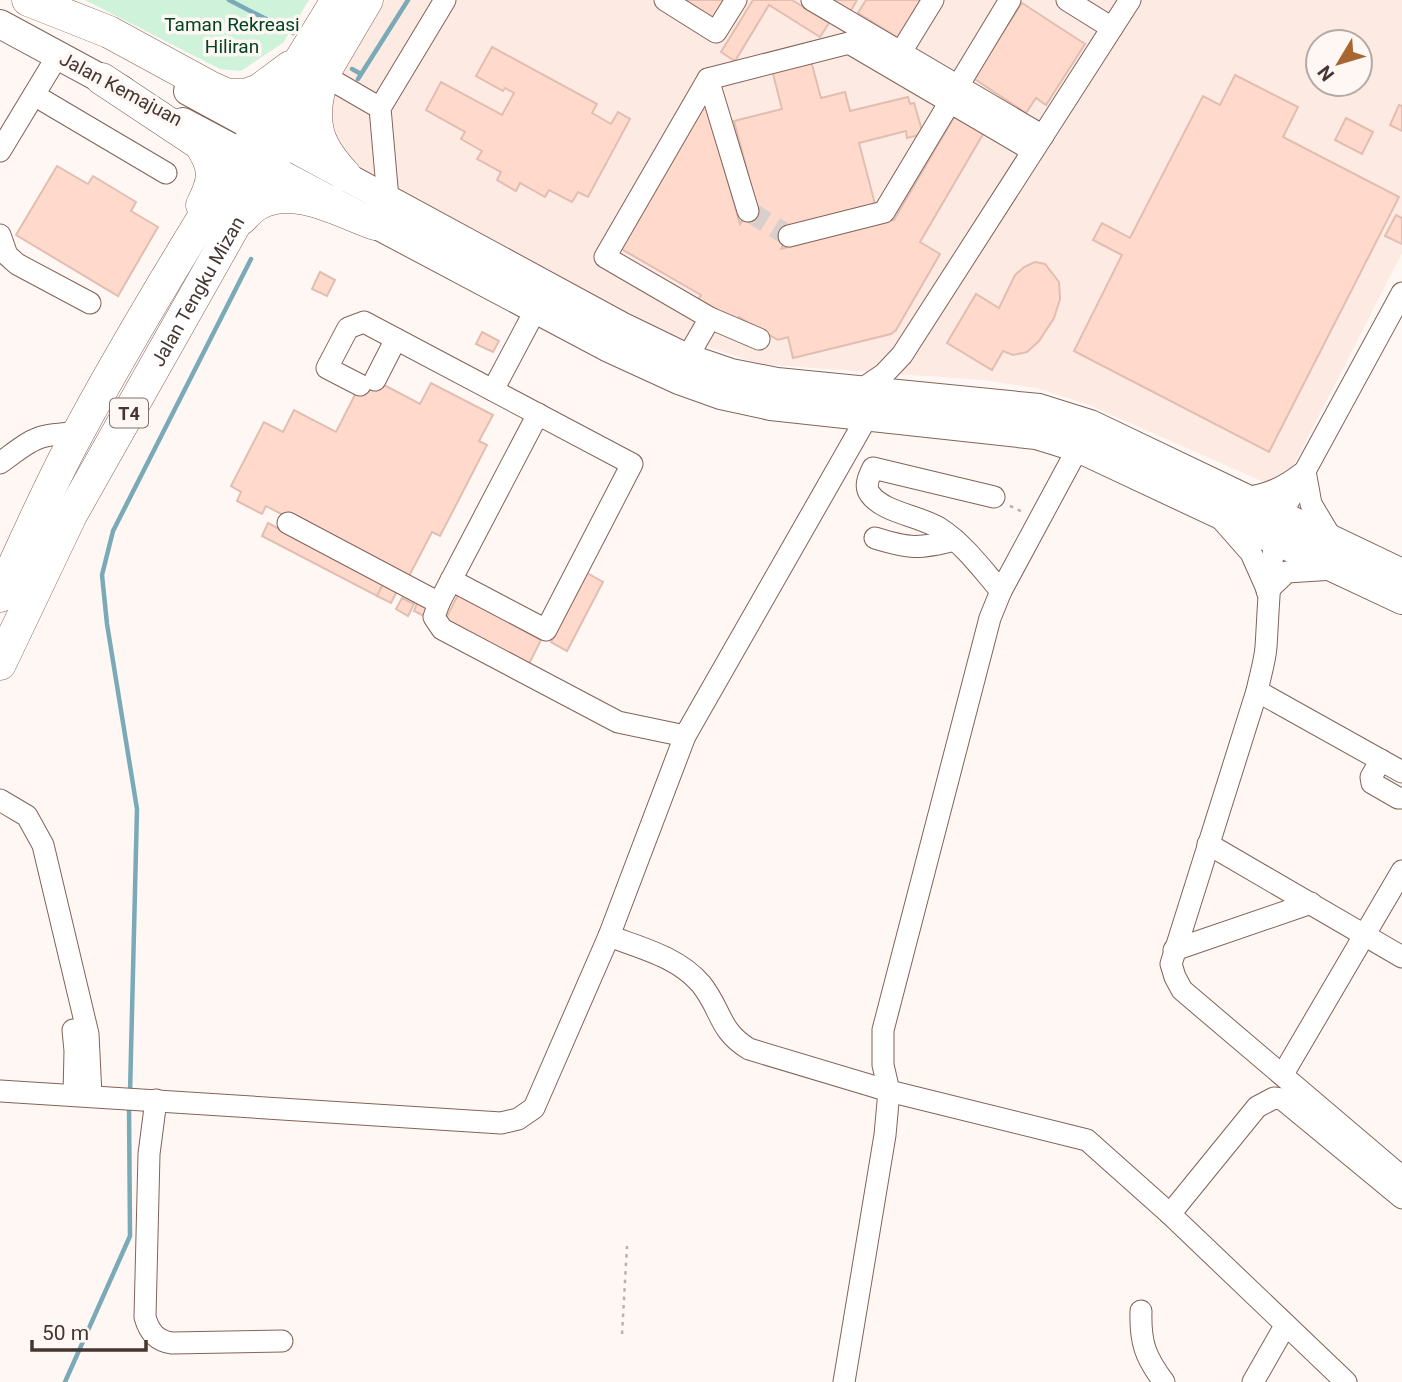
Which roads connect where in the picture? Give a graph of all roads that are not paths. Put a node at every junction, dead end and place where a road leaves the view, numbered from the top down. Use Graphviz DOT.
graph roads {
  1 [pos="25,0"];
  2 [pos="337,0"];
  3 [pos="367,0"];
  4 [pos="445,0"];
  5 [pos="665,0"];
  6 [pos="736,0"];
  7 [pos="812,0"];
  8 [pos="933,0"];
  9 [pos="1010,0"];
  10 [pos="1067,0"];
  11 [pos="1130,0"];
  12 [pos="0,24"];
  13 [pos="1112,28"];
  14 [pos="901,52"];
  15 [pos="58,55"];
  16 [pos="315,62"];
  17 [pos="103,79"];
  18 [pos="708,79"];
  19 [pos="954,94"];
  20 [pos="34,95"];
  21 [pos="380,108"];
  22 [pos="1038,143"];
  23 [pos="263,149"];
  24 [pos="0,151"];
  25 [pos="384,158"];
  26 [pos="166,173"];
  27 [pos="351,178"];
  28 [pos="381,211"];
  29 [pos="748,211"];
  30 [pos="233,228"];
  31 [pos="0,235"];
  32 [pos="789,236"];
  33 [pos="1402,293"];
  34 [pos="153,299"];
  35 [pos="90,303"];
  36 [pos="536,309"];
  37 [pos="710,318"];
  38 [pos="396,339"];
  39 [pos="759,339"];
  40 [pos="687,358"];
  41 [pos="494,390"];
  42 [pos="865,403"];
  43 [pos="538,414"];
  44 [pos="78,433"];
  45 [pos="1078,448"];
  46 [pos="842,460"];
  47 [pos="0,463"];
  48 [pos="873,468"];
  49 [pos="1305,471"];
  50 [pos="995,497"];
  51 [pos="1244,498"];
  52 [pos="1211,510"];
  53 [pos="288,523"];
  54 [pos="1278,527"];
  55 [pos="875,538"];
  56 [pos="955,540"];
  57 [pos="1332,540"];
  58 [pos="1337,569"];
  59 [pos="1402,573"];
  60 [pos="451,580"];
  61 [pos="1001,591"];
  62 [pos="1267,591"];
  63 [pos="0,596"];
  64 [pos="1402,600"];
  65 [pos="439,603"];
  66 [pos="0,664"];
  67 [pos="1257,691"];
  68 [pos="685,736"];
  69 [pos="1381,760"];
  70 [pos="1402,772"];
  71 [pos="1402,798"];
  72 [pos="0,800"];
  73 [pos="0,816"];
  74 [pos="1208,844"];
  75 [pos="1402,871"];
  76 [pos="1311,903"];
  77 [pos="1364,935"];
  78 [pos="609,936"];
  79 [pos="1174,950"];
  80 [pos="1402,957"];
  81 [pos="1283,1073"];
  82 [pos="0,1091"];
  83 [pos="889,1091"];
  84 [pos="83,1095"];
  85 [pos="153,1100"];
  86 [pos="1402,1177"];
  87 [pos="1402,1198"];
  88 [pos="1170,1214"];
  89 [pos="1141,1311"];
  90 [pos="1285,1326"];
  91 [pos="282,1341"];
  92 [pos="844,1382"];
  93 [pos="1164,1382"];
  94 [pos="1253,1382"];
  95 [pos="1346,1382"];
  1 -- 16 [label="highway"];
  1 -- 23 [label="main road, Jalan Kemajuan"];
  2 -- 16 [label="highway, Jalan Tengku Mizan / T4"];
  3 -- 16 [label="highway, Jalan Tengku Mizan / T4"];
  4 -- 21 [label="street"];
  5 -- 6 [label="street"];
  7 -- 14 [label="street"];
  8 -- 14 [label="street"];
  9 -- 19 [label="street"];
  10 -- 13 [label="street"];
  11 -- 13 [label="street"];
  12 -- 15 [label="main road, Jalan Kemajuan"];
  13 -- 22 [label="street"];
  14 -- 19 [label="street"];
  15 -- 17 [label="main road, Jalan Kemajuan"];
  15 -- 20 [label="street"];
  16 -- 21 [label="street"];
  16 -- 23 [label="highway, Jalan Tengku Mizan / T4"];
  16 -- 27 [label="highway"];
  17 -- 23 [label="main road, Jalan Kemajuan"];
  17 -- 34 [label="highway"];
  18 -- 19 [label="street"];
  18 -- 29 [label="street"];
  18 -- 37 [label="street"];
  19 -- 22 [label="street"];
  19 -- 32 [label="street"];
  20 -- 24 [label="street"];
  20 -- 26 [label="street"];
  21 -- 25 [label="street"];
  22 -- 42 [label="street"];
  23 -- 27 [label="main road"];
  23 -- 28 [label="main road"];
  23 -- 30 [label="highway, Jalan Tengku Mizan / T4"];
  23 -- 34 [label="highway, Jalan Tengku Mizan / T4"];
  25 -- 27 [label="street"];
  25 -- 28 [label="street"];
  27 -- 28 [label="main road"];
  28 -- 30 [label="highway"];
  28 -- 36 [label="main road"];
  28 -- 40 [label="main road"];
  30 -- 66 [label="highway, Jalan Tengku Mizan / T4"];
  31 -- 35 [label="street"];
  33 -- 49 [label="street"];
  34 -- 44 [label="highway, Jalan Tengku Mizan / T4"];
  36 -- 41 [label="street"];
  36 -- 42 [label="main road"];
  37 -- 39 [label="street"];
  37 -- 40 [label="street"];
  38 -- 38 [label="street"];
  38 -- 41 [label="street"];
  40 -- 42 [label="main road"];
  41 -- 43 [label="street"];
  42 -- 45 [label="main road"];
  42 -- 46 [label="street"];
  42 -- 51 [label="main road"];
  43 -- 60 [label="street"];
  43 -- 60 [label="street"];
  44 -- 47 [label="street"];
  44 -- 63 [label="highway, Jalan Tengku Mizan / T4"];
  45 -- 52 [label="main road"];
  45 -- 61 [label="street"];
  46 -- 48 [label="street"];
  46 -- 68 [label="street"];
  48 -- 50 [label="street"];
  48 -- 56 [label="street"];
  49 -- 51 [label="street"];
  49 -- 54 [label="street"];
  49 -- 57 [label="street"];
  51 -- 54 [label="main road"];
  52 -- 54 [label="main road"];
  52 -- 62 [label="street"];
  53 -- 65 [label="street"];
  54 -- 57 [label="main road"];
  54 -- 58 [label="main road"];
  54 -- 62 [label="street"];
  55 -- 56 [label="street"];
  56 -- 61 [label="street"];
  57 -- 59 [label="main road"];
  58 -- 62 [label="street"];
  58 -- 64 [label="main road"];
  60 -- 65 [label="street"];
  61 -- 83 [label="street"];
  62 -- 67 [label="street"];
  65 -- 68 [label="street"];
  67 -- 69 [label="street"];
  67 -- 74 [label="street"];
  68 -- 78 [label="street"];
  69 -- 70 [label="street"];
  69 -- 71 [label="street"];
  72 -- 84 [label="street"];
  73 -- 84 [label="street"];
  74 -- 76 [label="street"];
  74 -- 79 [label="street"];
  75 -- 77 [label="street"];
  76 -- 77 [label="street"];
  76 -- 79 [label="street"];
  77 -- 80 [label="street"];
  77 -- 81 [label="street"];
  78 -- 83 [label="street"];
  78 -- 85 [label="street"];
  79 -- 81 [label="street"];
  81 -- 86 [label="street"];
  82 -- 84 [label="street"];
  83 -- 88 [label="street"];
  83 -- 92 [label="street"];
  84 -- 85 [label="street"];
  85 -- 91 [label="street"];
  87 -- 88 [label="street"];
  88 -- 90 [label="street"];
  89 -- 93 [label="street"];
  90 -- 94 [label="street"];
  90 -- 95 [label="street"];
}
